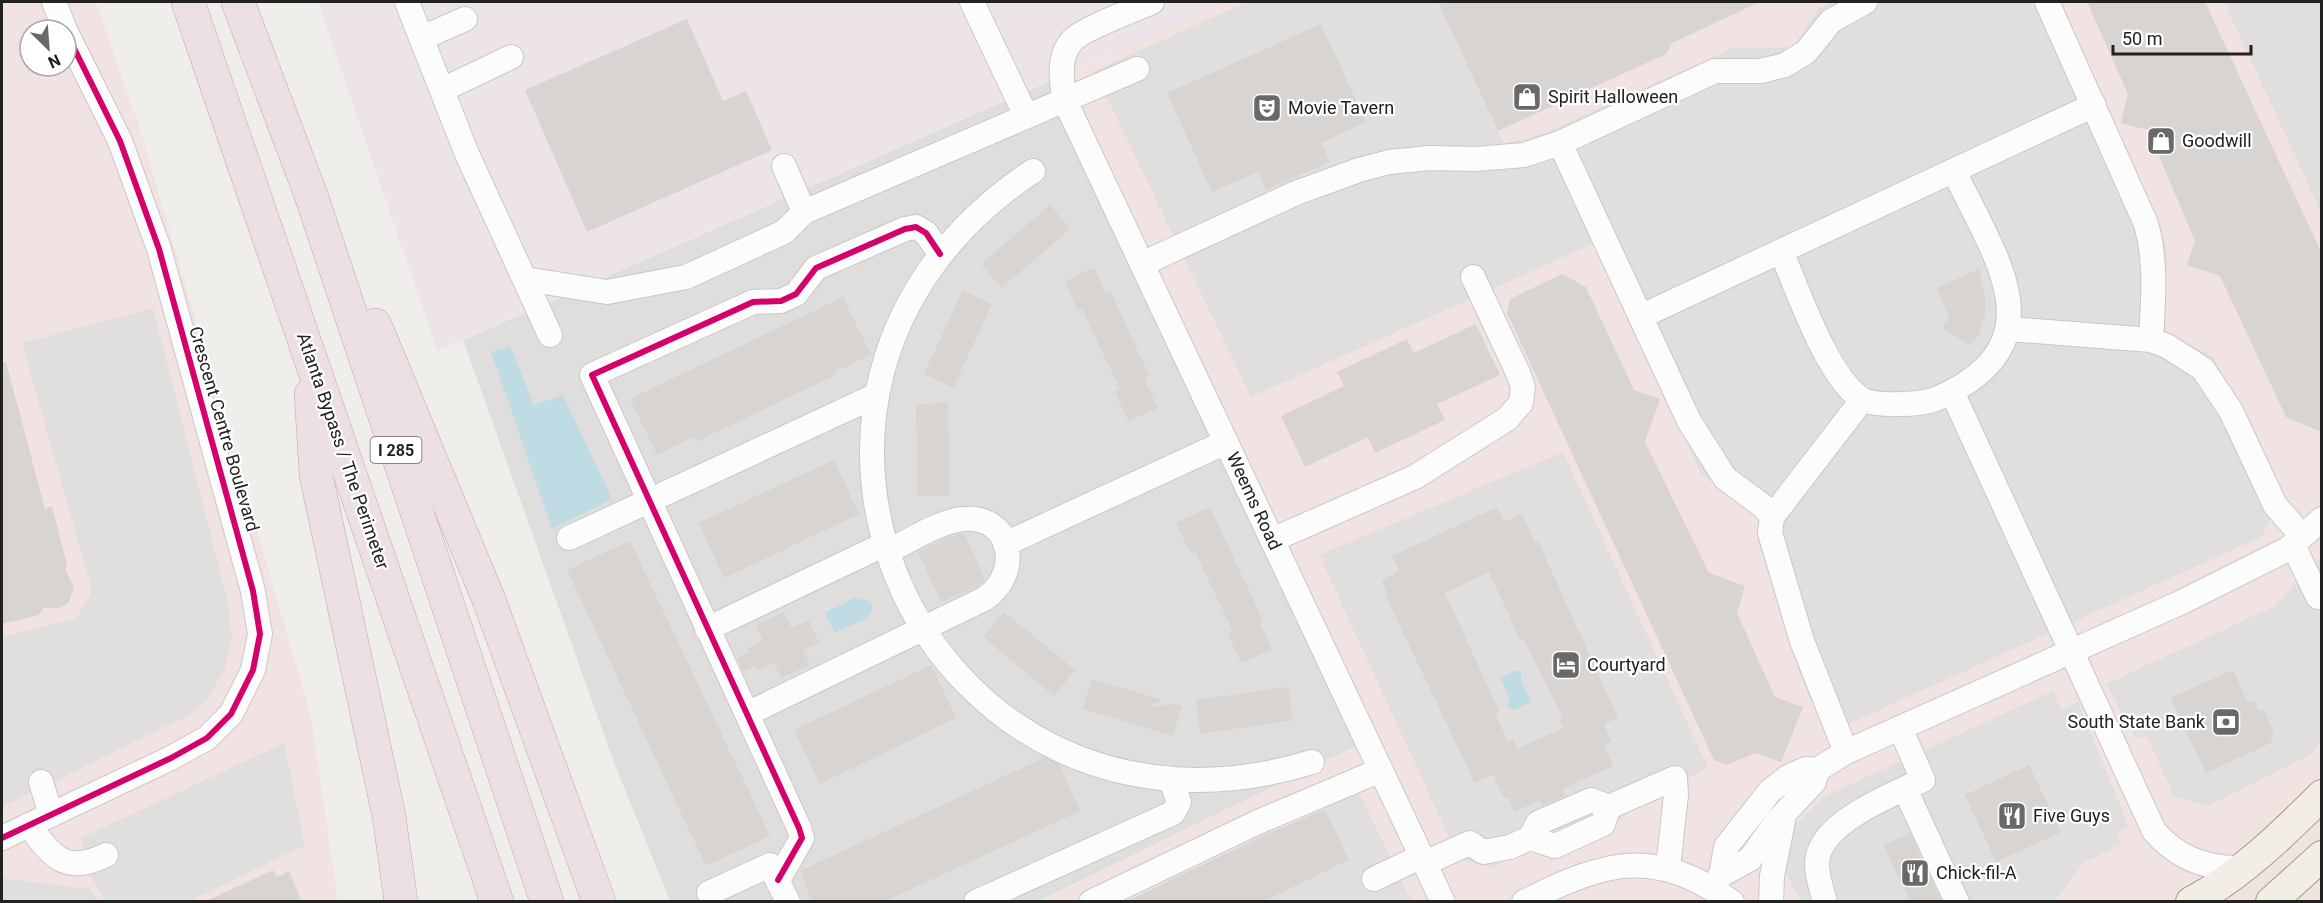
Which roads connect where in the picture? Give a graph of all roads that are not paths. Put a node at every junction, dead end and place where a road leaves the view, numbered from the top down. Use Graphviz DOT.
graph roads {
  1 [pos="54,2"];
  2 [pos="188,2"];
  3 [pos="238,2"];
  4 [pos="407,2"];
  5 [pos="972,2"];
  6 [pos="1152,2"];
  7 [pos="1865,2"];
  8 [pos="2047,2"];
  9 [pos="61,18"];
  10 [pos="465,19"];
  11 [pos="422,38"];
  12 [pos="78,55"];
  13 [pos="511,57"];
  14 [pos="1137,69"];
  15 [pos="442,90"];
  16 [pos="1065,101"];
  17 [pos="2094,105"];
  18 [pos="1026,116"];
  19 [pos="1560,143"];
  20 [pos="784,166"];
  21 [pos="1033,171"];
  22 [pos="1954,171"];
  23 [pos="312,198"];
  24 [pos="804,212"];
  25 [pos="1781,251"];
  26 [pos="940,254"];
  27 [pos="1142,264"];
  28 [pos="1473,277"];
  29 [pos="525,279"];
  30 [pos="1642,316"];
  31 [pos="2008,329"];
  32 [pos="550,335"];
  33 [pos="2151,340"];
  34 [pos="307,347"];
  35 [pos="1952,392"];
  36 [pos="877,396"];
  37 [pos="1862,400"];
  38 [pos="1226,442"];
  39 [pos="648,500"];
  40 [pos="1772,517"];
  41 [pos="2322,519"];
  42 [pos="569,538"];
  43 [pos="1272,540"];
  44 [pos="2298,540"];
  45 [pos="885,543"];
  46 [pos="1005,544"];
  47 [pos="2318,597"];
  48 [pos="707,629"];
  49 [pos="923,630"];
  50 [pos="2073,650"];
  51 [pos="748,713"];
  52 [pos="1900,728"];
  53 [pos="1846,752"];
  54 [pos="1312,762"];
  55 [pos="1381,770"];
  56 [pos="1817,770"];
  57 [pos="1171,780"];
  58 [pos="41,782"];
  59 [pos="1905,789"];
  60 [pos="2322,795"];
  61 [pos="1786,812"];
  62 [pos="51,815"];
  63 [pos="29,825"];
  64 [pos="2,838"];
  65 [pos="106,855"];
  66 [pos="2322,856"];
  67 [pos="1423,860"];
  68 [pos="1668,868"];
  69 [pos="2241,868"];
  70 [pos="1374,879"];
  71 [pos="783,891"];
  72 [pos="1717,891"];
  73 [pos="2292,891"];
  74 [pos="709,893"];
  75 [pos="2208,898"];
  76 [pos="401,902"];
  77 [pos="497,902"];
  78 [pos="546,902"];
  79 [pos="599,902"];
  80 [pos="976,902"];
  81 [pos="1091,902"];
  82 [pos="1443,902"];
  83 [pos="1524,902"];
  84 [pos="1771,902"];
  85 [pos="1825,902"];
  86 [pos="1957,902"];
  87 [pos="2271,902"];
  1 -- 9 [label="street, Crescent Centre Boulevard"];
  2 -- 34 [label="highway, Atlanta Bypass / The Perimeter / I 285"];
  3 -- 23 [label="highway, I 285"];
  4 -- 11 [label="street"];
  5 -- 18 [label="street"];
  6 -- 16 [label="street, Weems Road"];
  7 -- 19 [label="street"];
  8 -- 17 [label="street"];
  10 -- 11 [label="street"];
  11 -- 15 [label="street"];
  12 -- 62 [label="street, Crescent Centre Boulevard"];
  13 -- 15 [label="street"];
  14 -- 16 [label="street"];
  15 -- 29 [label="street"];
  16 -- 18 [label="street"];
  16 -- 27 [label="street, Weems Road"];
  17 -- 22 [label="street"];
  17 -- 33 [label="street"];
  18 -- 24 [label="street"];
  19 -- 27 [label="street"];
  19 -- 30 [label="street"];
  20 -- 24 [label="street"];
  21 -- 26 [label="street"];
  22 -- 25 [label="street"];
  22 -- 31 [label="street"];
  23 -- 78 [label="highway, I 285"];
  23 -- 79 [label="highway"];
  24 -- 29 [label="street"];
  25 -- 30 [label="street"];
  25 -- 37 [label="street"];
  26 -- 36 [label="street"];
  26 -- 39 [label="street"];
  27 -- 38 [label="street, Weems Road"];
  28 -- 43 [label="street"];
  29 -- 32 [label="street"];
  30 -- 40 [label="street"];
  31 -- 33 [label="street"];
  31 -- 35 [label="street"];
  33 -- 44 [label="street"];
  34 -- 76 [label="highway"];
  34 -- 77 [label="highway, Atlanta Bypass / The Perimeter / I 285"];
  35 -- 37 [label="street"];
  35 -- 50 [label="street"];
  36 -- 39 [label="street"];
  36 -- 45 [label="street"];
  37 -- 40 [label="street"];
  38 -- 43 [label="street, Weems Road"];
  38 -- 46 [label="street"];
  39 -- 42 [label="street"];
  39 -- 48 [label="street"];
  40 -- 53 [label="street"];
  41 -- 44 [label="street"];
  43 -- 55 [label="street, Weems Road"];
  44 -- 47 [label="street"];
  44 -- 50 [label="street"];
  45 -- 46 [label="street"];
  45 -- 48 [label="street"];
  45 -- 49 [label="street"];
  46 -- 49 [label="street"];
  48 -- 51 [label="street"];
  49 -- 51 [label="street"];
  49 -- 57 [label="street"];
  50 -- 52 [label="street"];
  50 -- 69 [label="street"];
  51 -- 71 [label="street"];
  52 -- 53 [label="street"];
  52 -- 59 [label="street"];
  53 -- 56 [label="street"];
  54 -- 57 [label="street"];
  55 -- 67 [label="street, Weems Road"];
  55 -- 81 [label="street"];
  56 -- 61 [label="street"];
  56 -- 72 [label="street"];
  57 -- 80 [label="street"];
  58 -- 62 [label="street"];
  59 -- 85 [label="street"];
  59 -- 86 [label="street"];
  60 -- 69 [label="main road"];
  61 -- 72 [label="street"];
  61 -- 84 [label="street"];
  62 -- 63 [label="street, Crescent Centre Boulevard"];
  63 -- 64 [label="street, Crescent Centre Boulevard"];
  63 -- 65 [label="street"];
  66 -- 73 [label="main road"];
  67 -- 68 [label="street"];
  67 -- 70 [label="street"];
  67 -- 82 [label="street, Weems Road"];
  68 -- 72 [label="street"];
  68 -- 83 [label="street"];
  69 -- 75 [label="main road"];
  71 -- 74 [label="street"];
  73 -- 87 [label="main road"];
}
